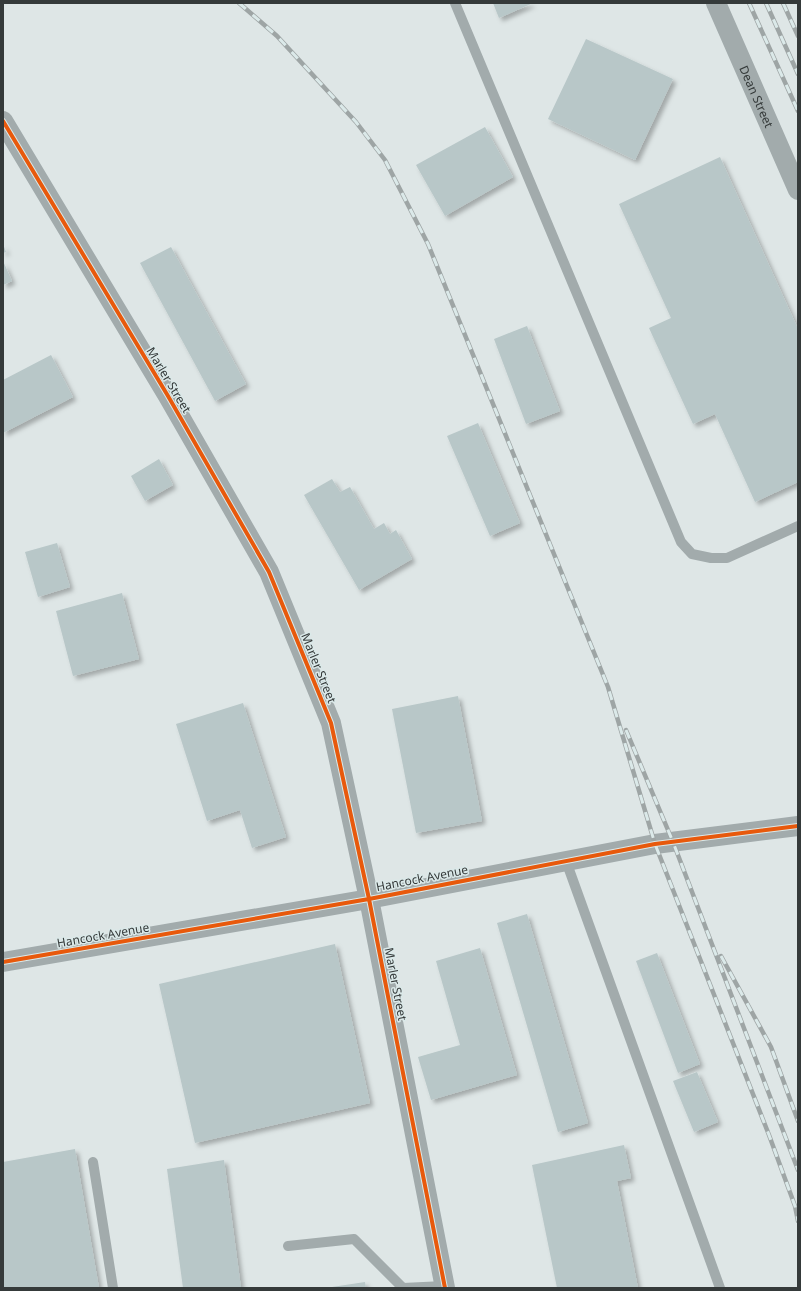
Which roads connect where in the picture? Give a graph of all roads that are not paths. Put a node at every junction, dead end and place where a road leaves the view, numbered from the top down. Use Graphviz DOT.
graph roads {
  1 [pos="455,3"];
  2 [pos="716,3"];
  3 [pos="3,120"];
  4 [pos="798,190"];
  5 [pos="798,526"];
  6 [pos="798,826"];
  7 [pos="566,861"];
  8 [pos="369,899"];
  9 [pos="3,962"];
  10 [pos="93,1162"];
  11 [pos="288,1246"];
  12 [pos="444,1287"];
  13 [pos="113,1288"];
  14 [pos="720,1288"];
  1 -- 5 [label="lane"];
  2 -- 4 [label="street, Dean Street"];
  3 -- 8 [label="street, Marler Street"];
  6 -- 7 [label="street, Hancock Avenue"];
  7 -- 8 [label="street, Hancock Avenue"];
  7 -- 14 [label="lane"];
  8 -- 9 [label="street, Hancock Avenue"];
  8 -- 12 [label="street, Marler Street"];
  10 -- 13 [label="lane"];
  11 -- 12 [label="lane"];
}
